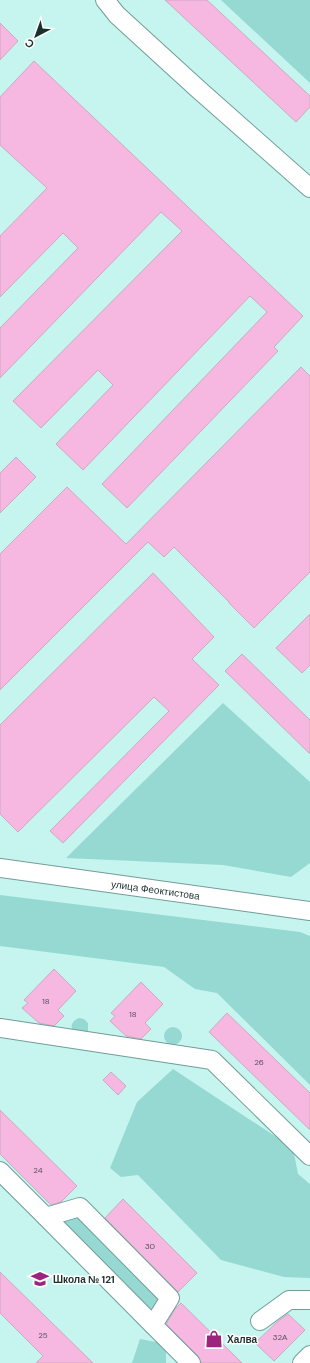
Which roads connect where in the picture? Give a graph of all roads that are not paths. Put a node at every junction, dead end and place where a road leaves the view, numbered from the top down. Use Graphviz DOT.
graph roads {
  1 [pos="105,0"];
  2 [pos="310,188"];
  3 [pos="0,868"];
  4 [pos="310,911"];
  5 [pos="0,1028"];
  6 [pos="310,1156"];
  7 [pos="0,1171"];
  8 [pos="46,1217"];
  9 [pos="310,1300"];
  10 [pos="260,1321"];
  11 [pos="153,1325"];
  12 [pos="310,1355"];
  13 [pos="191,1363"];
  14 [pos="302,1363"];
  1 -- 2 [label="street"];
  3 -- 4 [label="street, улица Феоктистова"];
  5 -- 6 [label="street"];
  7 -- 8 [label="street"];
  8 -- 11 [label="street"];
  8 -- 11 [label="street"];
  9 -- 10 [label="street"];
  11 -- 13 [label="street"];
  12 -- 14 [label="street"];
}
